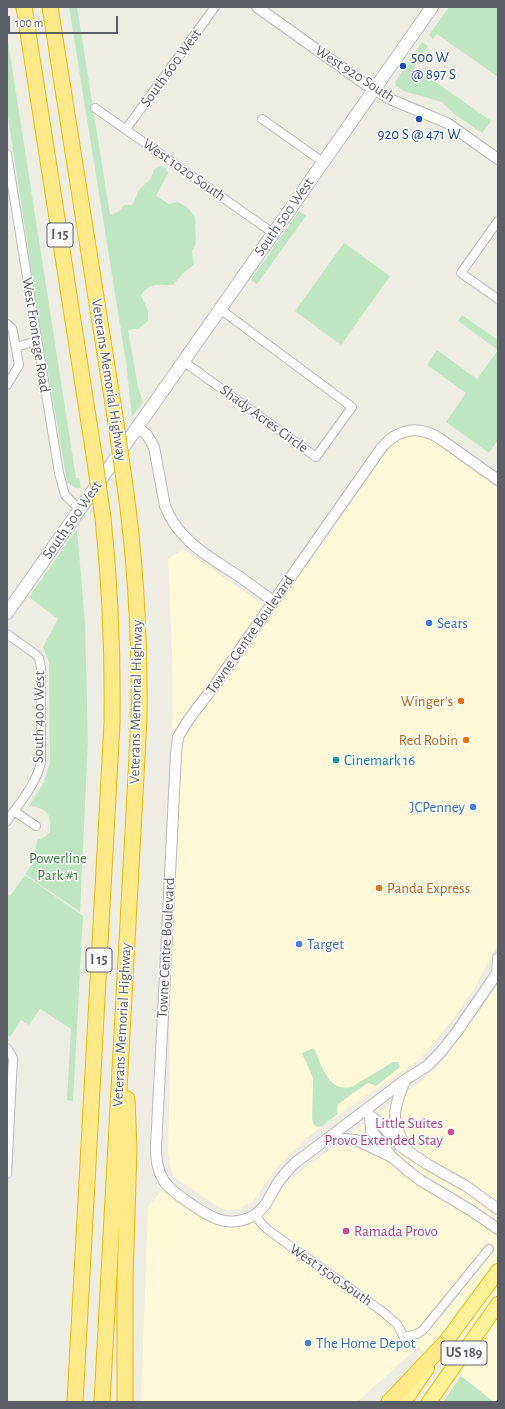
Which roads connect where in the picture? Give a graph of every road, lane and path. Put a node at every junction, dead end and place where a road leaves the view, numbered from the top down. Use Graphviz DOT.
graph roads {
  1 [pos="215,7"];
  2 [pos="257,7"];
  3 [pos="432,7"];
  4 [pos="50,10"];
  5 [pos="24,11"];
  6 [pos="374,90"];
  7 [pos="95,108"];
  8 [pos="262,118"];
  9 [pos="126,130"];
  10 [pos="7,154"];
  11 [pos="498,159"];
  12 [pos="323,162"];
  13 [pos="498,221"];
  14 [pos="273,233"];
  15 [pos="498,299"];
  16 [pos="220,309"];
  17 [pos="7,324"];
  18 [pos="37,341"];
  19 [pos="16,347"];
  20 [pos="183,361"];
  21 [pos="7,384"];
  22 [pos="137,427"];
  23 [pos="498,480"];
  24 [pos="80,509"];
  25 [pos="273,601"];
  26 [pos="7,613"];
  27 [pos="7,634"];
  28 [pos="14,811"];
  29 [pos="7,821"];
  30 [pos="36,826"];
  31 [pos="498,958"];
  32 [pos="498,972"];
  33 [pos="124,998"];
  34 [pos="9,1051"];
  35 [pos="406,1080"];
  36 [pos="368,1113"];
  37 [pos="328,1138"];
  38 [pos="8,1150"];
  39 [pos="409,1152"];
  40 [pos="392,1157"];
  41 [pos="7,1174"];
  42 [pos="498,1208"];
  43 [pos="256,1214"];
  44 [pos="498,1229"];
  45 [pos="489,1249"];
  46 [pos="498,1271"];
  47 [pos="498,1304"];
  48 [pos="446,1342"];
  49 [pos="76,1402"];
  50 [pos="102,1402"];
  51 [pos="125,1402"];
  52 [pos="388,1402"];
  53 [pos="404,1402"];
  54 [pos="429,1402"];
  1 -- 9 [label="street, South 600 West"];
  2 -- 6 [label="street, West 920 South"];
  3 -- 6 [label="main road, South 500 West"];
  4 -- 33 [label="highway, Veterans Memorial Highway / I 15, bridge"];
  5 -- 49 [label="highway, Veterans Memorial Highway / I 15, bridge"];
  6 -- 11 [label="street, West 920 South"];
  6 -- 12 [label="main road, South 500 West"];
  7 -- 9 [label="street, West 1020 South"];
  8 -- 12 [label="street"];
  9 -- 14 [label="street, West 1020 South"];
  10 -- 18 [label="street, West Frontage Road"];
  12 -- 14 [label="main road, South 500 West"];
  13 -- 15 [label="street"];
  14 -- 16 [label="main road, South 500 West"];
  16 -- 20 [label="main road, South 500 West"];
  16 -- 20 [label="street, Shady Acres Circle"];
  17 -- 19 [label="street"];
  18 -- 19 [label="street"];
  18 -- 24 [label="street, West Frontage Road"];
  19 -- 21 [label="street"];
  20 -- 22 [label="main road, South 500 West"];
  22 -- 24 [label="main road, South 500 West"];
  22 -- 25 [label="street"];
  23 -- 25 [label="street, Towne Centre Boulevard"];
  24 -- 26 [label="main road, South 500 West"];
  25 -- 43 [label="street, Towne Centre Boulevard"];
  27 -- 28 [label="street, South 400 West"];
  28 -- 29 [label="street, South 400 West"];
  28 -- 30 [label="street"];
  31 -- 32 [label="street"];
  32 -- 35 [label="street"];
  33 -- 50 [label="highway, Veterans Memorial Highway / I 15"];
  33 -- 51 [label="highway"];
  34 -- 38 [label="street"];
  35 -- 36 [label="street"];
  35 -- 39 [label="street"];
  36 -- 37 [label="street"];
  36 -- 39 [label="street"];
  36 -- 40 [label="street"];
  37 -- 40 [label="street"];
  37 -- 43 [label="street"];
  38 -- 41 [label="street"];
  39 -- 42 [label="street"];
  40 -- 44 [label="street"];
  43 -- 45 [label="street, West 1500 South"];
  46 -- 48 [label="highway, US 189"];
  47 -- 54 [label="highway, US 189"];
  48 -- 52 [label="highway"];
  48 -- 53 [label="highway, US 189"];
}
